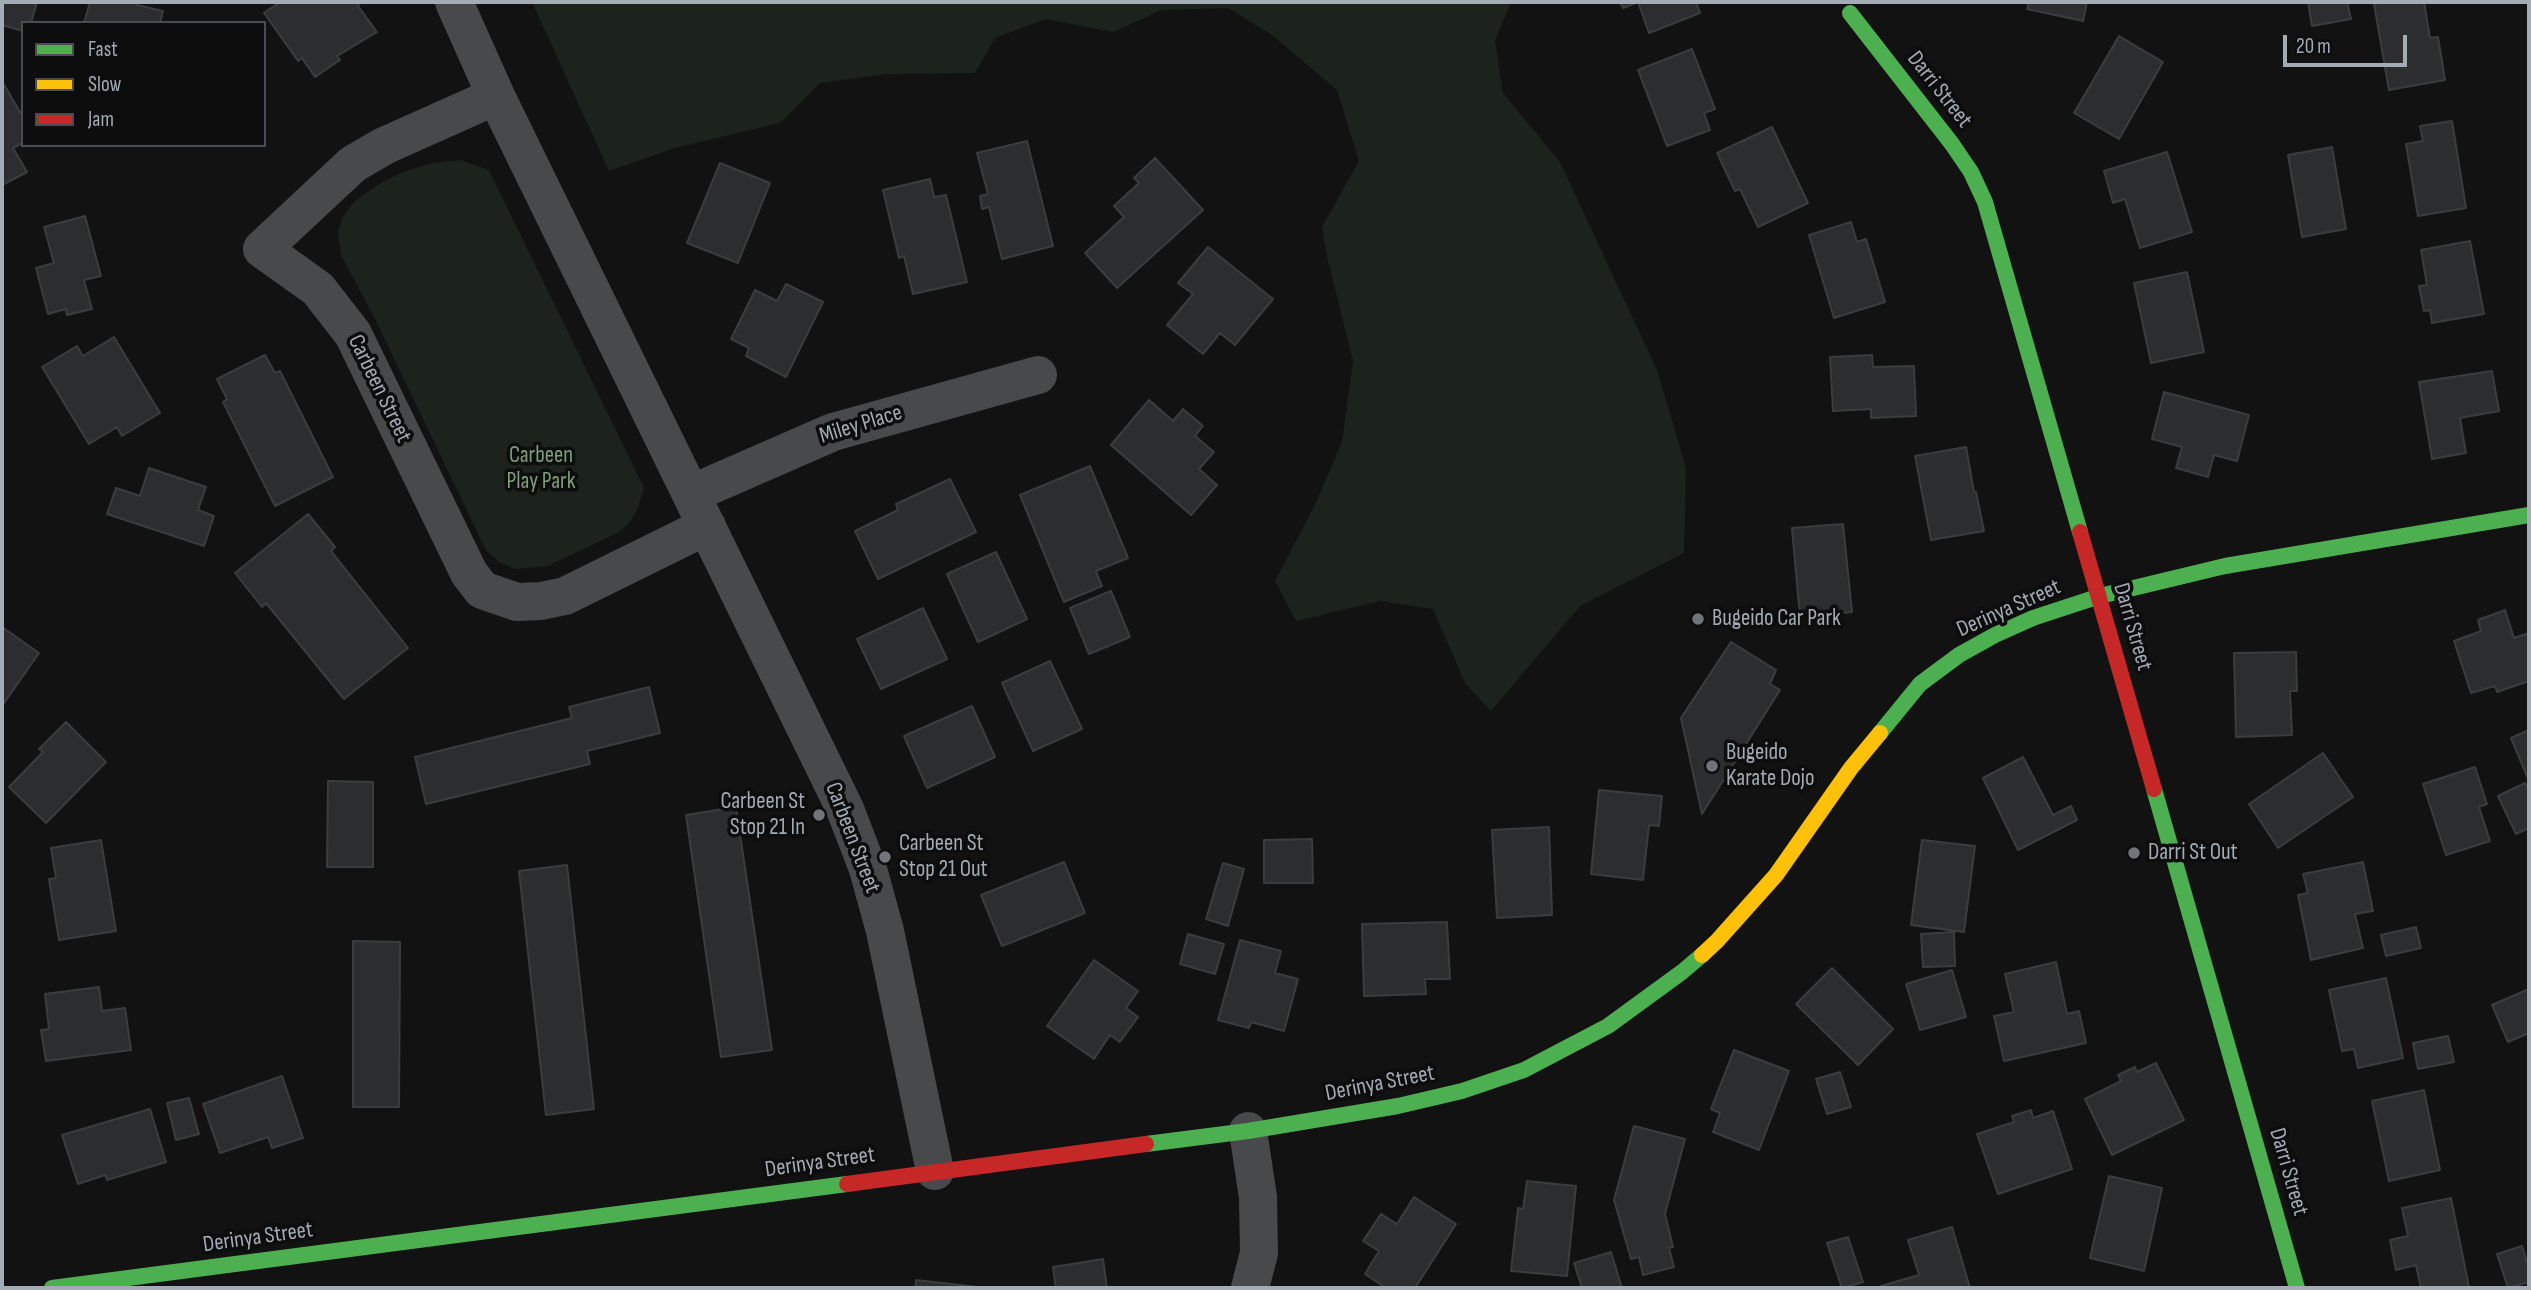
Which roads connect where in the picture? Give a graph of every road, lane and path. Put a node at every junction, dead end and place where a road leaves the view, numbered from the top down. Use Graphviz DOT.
graph roads {
  1 [pos="454,2"];
  2 [pos="1850,13"];
  3 [pos="496,96"];
  4 [pos="1038,375"];
  5 [pos="699,510"];
  6 [pos="2529,515"];
  7 [pos="2100,596"];
  8 [pos="1248,1131"];
  9 [pos="935,1171"];
  10 [pos="52,1288"];
  11 [pos="1250,1288"];
  12 [pos="2297,1288"];
  1 -- 3 [label="street, Carbeen Street"];
  2 -- 7 [label="street, Darri Street"];
  3 -- 5 [label="street, Carbeen Street"];
  3 -- 5 [label="street, Carbeen Street"];
  4 -- 5 [label="street, Miley Place"];
  5 -- 9 [label="street, Carbeen Street"];
  6 -- 7 [label="street, Derinya Street"];
  7 -- 8 [label="street, Derinya Street"];
  7 -- 12 [label="street, Darri Street"];
  8 -- 9 [label="street, Derinya Street"];
  8 -- 11 [label="street"];
  9 -- 10 [label="street, Derinya Street"];
}
